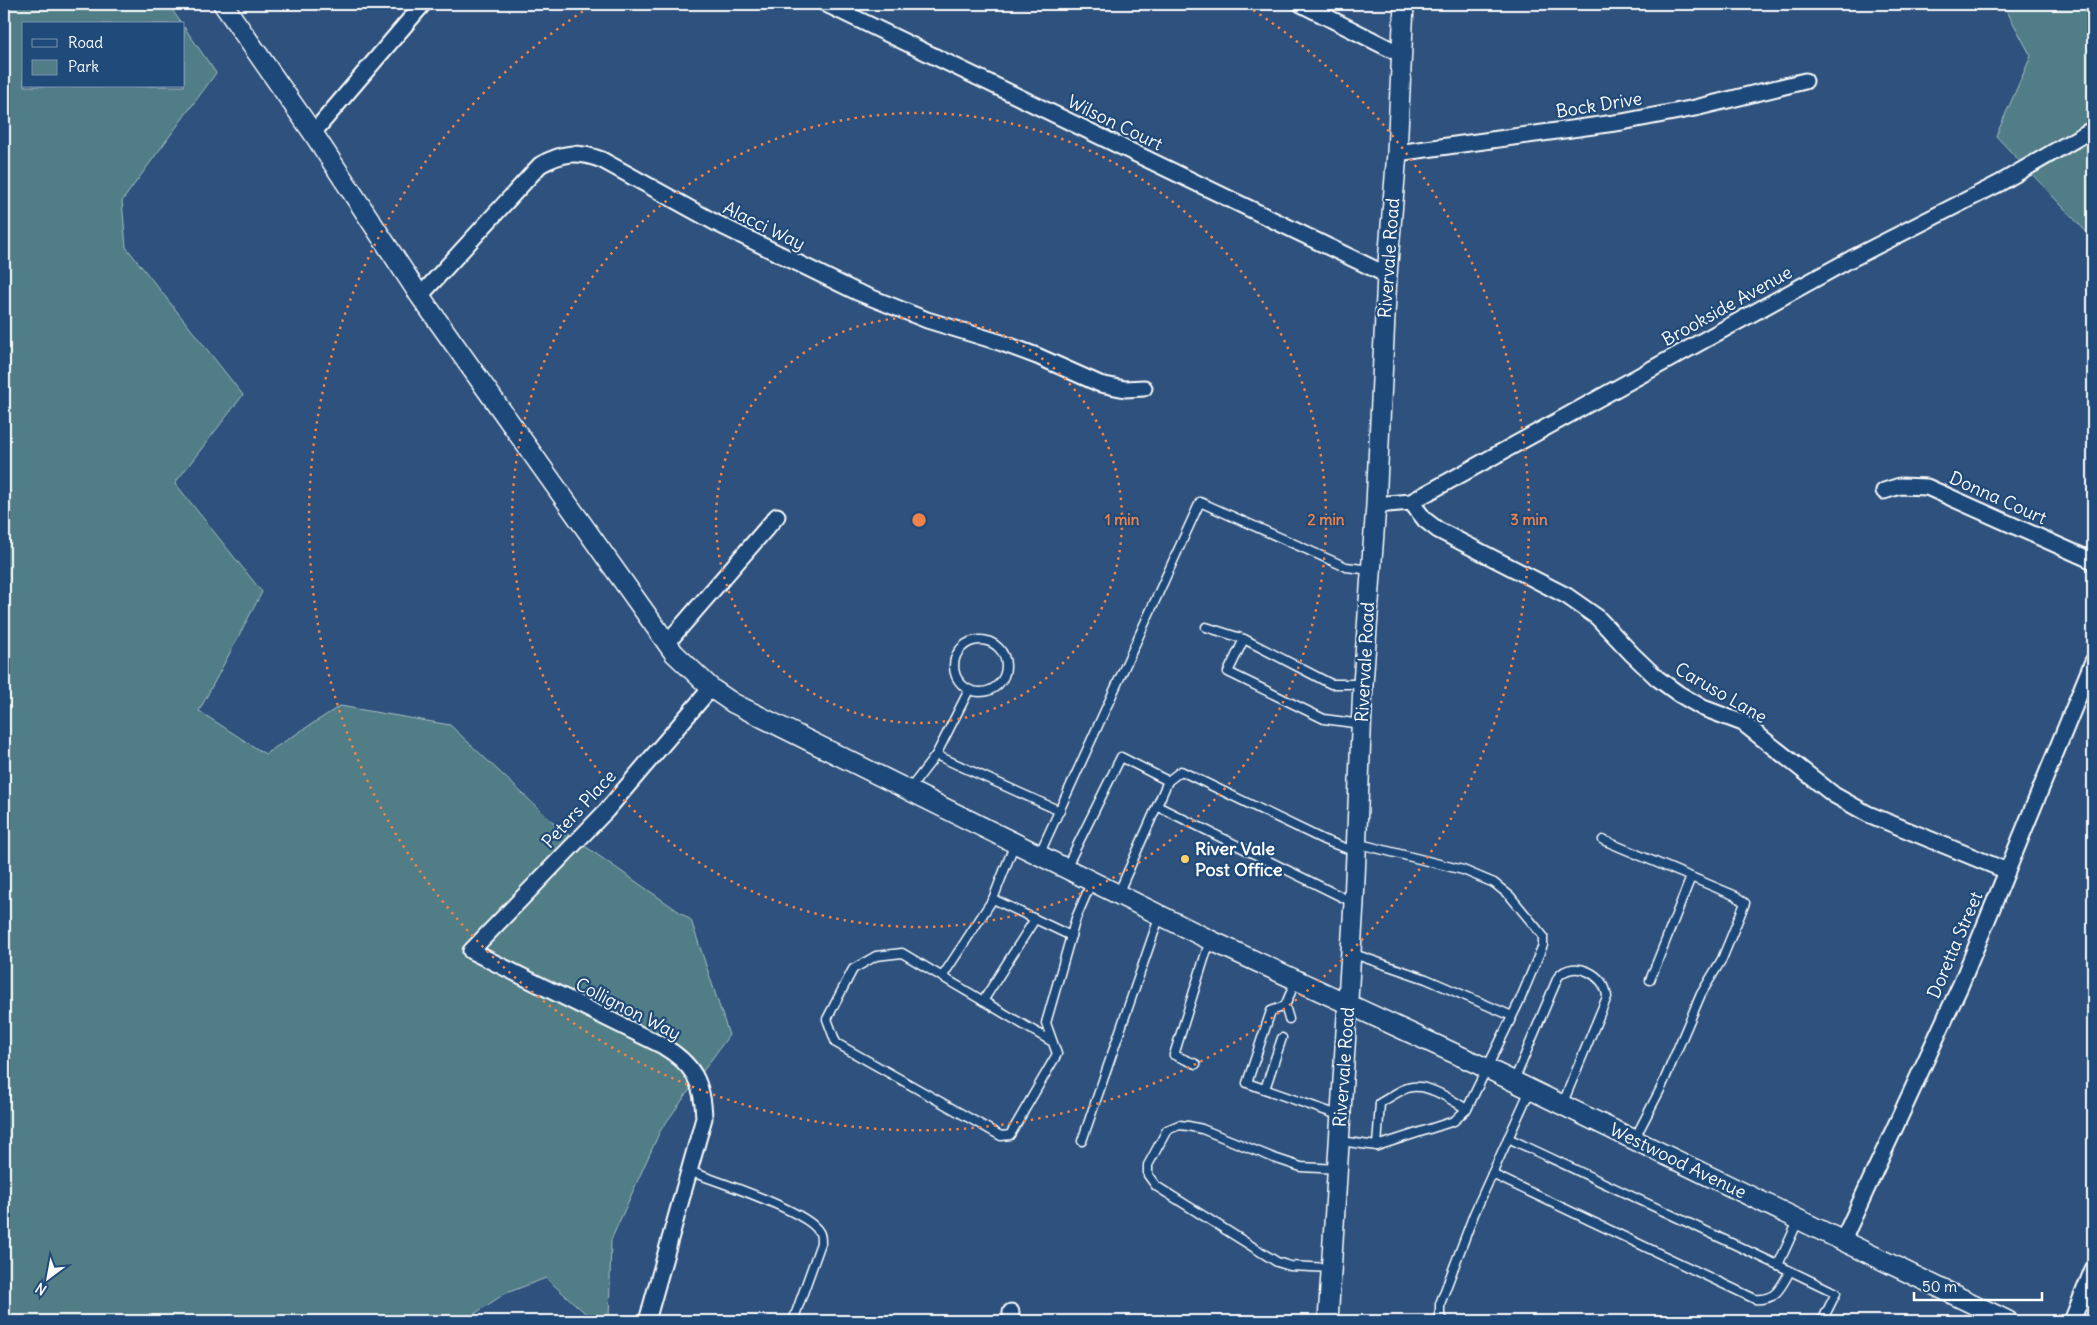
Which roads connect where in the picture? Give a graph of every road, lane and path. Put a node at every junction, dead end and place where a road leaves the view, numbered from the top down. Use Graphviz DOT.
graph roads {
  1 [pos="223,4"];
  2 [pos="424,4"];
  3 [pos="826,4"];
  4 [pos="1301,4"];
  5 [pos="1404,4"];
  6 [pos="1402,55"];
  7 [pos="1805,81"];
  8 [pos="2093,129"];
  9 [pos="313,133"];
  10 [pos="1397,153"];
  11 [pos="1387,275"];
  12 [pos="420,296"];
  13 [pos="1144,388"];
  14 [pos="1884,491"];
  15 [pos="1411,502"];
  16 [pos="1376,505"];
  17 [pos="777,516"];
  18 [pos="2093,561"];
  19 [pos="1371,570"];
  20 [pos="1206,628"];
  21 [pos="1244,639"];
  22 [pos="667,643"];
  23 [pos="2093,661"];
  24 [pos="1363,684"];
  25 [pos="711,688"];
  26 [pos="969,690"];
  27 [pos="1361,724"];
  28 [pos="936,755"];
  29 [pos="1168,781"];
  30 [pos="908,790"];
  31 [pos="1157,806"];
  32 [pos="1060,811"];
  33 [pos="1602,840"];
  34 [pos="1015,843"];
  35 [pos="1356,847"];
  36 [pos="1040,855"];
  37 [pos="1066,868"];
  38 [pos="2007,871"];
  39 [pos="1691,877"];
  40 [pos="1092,881"];
  41 [pos="1118,894"];
  42 [pos="993,899"];
  43 [pos="1354,903"];
  44 [pos="1160,915"];
  45 [pos="1035,919"];
  46 [pos="1070,936"];
  47 [pos="1210,940"];
  48 [pos="471,951"];
  49 [pos="1351,953"];
  50 [pos="942,977"];
  51 [pos="1296,979"];
  52 [pos="1650,980"];
  53 [pos="983,1001"];
  54 [pos="1348,1003"];
  55 [pos="1284,1006"];
  56 [pos="1512,1016"];
  57 [pos="1289,1019"];
  58 [pos="1282,1038"];
  59 [pos="1051,1041"];
  60 [pos="1196,1064"];
  61 [pos="1486,1068"];
  62 [pos="1522,1086"];
  63 [pos="1265,1089"];
  64 [pos="1562,1105"];
  65 [pos="1468,1109"];
  66 [pos="1341,1116"];
  67 [pos="1508,1138"];
  68 [pos="1634,1140"];
  69 [pos="1082,1141"];
  70 [pos="1339,1141"];
  71 [pos="1377,1146"];
  72 [pos="1338,1169"];
  73 [pos="689,1171"];
  74 [pos="1492,1174"];
  75 [pos="1799,1219"];
  76 [pos="1843,1240"];
  77 [pos="1778,1265"];
  78 [pos="1331,1268"];
  79 [pos="2093,1269"];
  80 [pos="1790,1271"];
  81 [pos="649,1321"];
  82 [pos="793,1321"];
  83 [pos="1328,1321"];
  84 [pos="1444,1321"];
  85 [pos="1822,1321"];
  86 [pos="2008,1321"];
  87 [pos="2072,1321"];
  1 -- 9 [label="street, Westwood Avenue"];
  2 -- 9 [label="street"];
  3 -- 11 [label="street, Wilson Court"];
  4 -- 6 [label="street"];
  5 -- 6 [label="street, Rivervale Road"];
  6 -- 10 [label="street, Rivervale Road"];
  7 -- 10 [label="street, Bock Drive"];
  8 -- 15 [label="street, Brookside Avenue"];
  9 -- 12 [label="street, Westwood Avenue"];
  10 -- 11 [label="street, Rivervale Road"];
  11 -- 16 [label="street, Rivervale Road"];
  12 -- 13 [label="street, Alacci Way"];
  12 -- 22 [label="street, Westwood Avenue"];
  14 -- 18 [label="street, Donna Court"];
  15 -- 16 [label="street, Brookside Avenue"];
  15 -- 38 [label="street, Caruso Lane"];
  16 -- 19 [label="street, Rivervale Road"];
  17 -- 22 [label="street"];
  19 -- 24 [label="street, Rivervale Road"];
  19 -- 32 [label="lane"];
  20 -- 21 [label="lane"];
  21 -- 24 [label="lane"];
  21 -- 27 [label="lane"];
  22 -- 25 [label="street, Westwood Avenue"];
  23 -- 38 [label="street, Doretta Street"];
  24 -- 27 [label="street, Rivervale Road"];
  25 -- 30 [label="street, Westwood Avenue"];
  25 -- 48 [label="street, Peters Place"];
  26 -- 26 [label="lane"];
  26 -- 28 [label="lane"];
  27 -- 35 [label="street, Rivervale Road"];
  28 -- 30 [label="lane"];
  28 -- 32 [label="lane"];
  29 -- 31 [label="lane"];
  29 -- 35 [label="lane"];
  29 -- 37 [label="lane"];
  30 -- 34 [label="street, Westwood Avenue"];
  31 -- 41 [label="lane"];
  31 -- 43 [label="lane"];
  32 -- 36 [label="lane"];
  33 -- 39 [label="lane"];
  34 -- 36 [label="street, Westwood Avenue"];
  34 -- 42 [label="lane"];
  35 -- 43 [label="street, Rivervale Road"];
  35 -- 56 [label="lane"];
  36 -- 37 [label="street, Westwood Avenue"];
  37 -- 40 [label="street, Westwood Avenue"];
  38 -- 76 [label="street, Doretta Street"];
  39 -- 52 [label="lane"];
  39 -- 68 [label="lane"];
  40 -- 41 [label="street, Westwood Avenue"];
  40 -- 46 [label="lane"];
  41 -- 44 [label="street, Westwood Avenue"];
  42 -- 45 [label="lane"];
  42 -- 50 [label="lane"];
  43 -- 49 [label="street, Rivervale Road"];
  44 -- 47 [label="street, Westwood Avenue"];
  44 -- 69 [label="lane"];
  45 -- 46 [label="lane"];
  45 -- 53 [label="lane"];
  46 -- 59 [label="lane"];
  47 -- 51 [label="street, Westwood Avenue"];
  47 -- 60 [label="lane"];
  48 -- 73 [label="street, Collignon Way"];
  49 -- 54 [label="street, Rivervale Road"];
  49 -- 56 [label="lane"];
  50 -- 53 [label="lane"];
  50 -- 59 [label="lane"];
  51 -- 54 [label="street, Westwood Avenue"];
  51 -- 55 [label="lane"];
  53 -- 59 [label="lane"];
  54 -- 61 [label="street, Westwood Avenue"];
  54 -- 66 [label="street, Rivervale Road"];
  55 -- 57 [label="lane"];
  55 -- 63 [label="lane"];
  56 -- 61 [label="lane"];
  58 -- 63 [label="lane"];
  61 -- 62 [label="street, Westwood Avenue"];
  61 -- 65 [label="lane"];
  62 -- 64 [label="street, Westwood Avenue"];
  62 -- 64 [label="lane"];
  62 -- 67 [label="lane"];
  63 -- 66 [label="lane"];
  64 -- 68 [label="street, Westwood Avenue"];
  65 -- 71 [label="lane"];
  65 -- 71 [label="lane"];
  66 -- 70 [label="street, Rivervale Road"];
  67 -- 74 [label="lane"];
  67 -- 77 [label="lane"];
  68 -- 75 [label="street, Westwood Avenue"];
  70 -- 71 [label="lane"];
  70 -- 72 [label="street, Rivervale Road"];
  72 -- 78 [label="street, Rivervale Road"];
  72 -- 78 [label="lane"];
  73 -- 81 [label="street, Collignon Way"];
  73 -- 82 [label="lane"];
  74 -- 80 [label="lane"];
  74 -- 84 [label="lane"];
  75 -- 76 [label="street, Westwood Avenue"];
  75 -- 77 [label="lane"];
  76 -- 86 [label="street, Westwood Avenue"];
  77 -- 80 [label="lane"];
  78 -- 83 [label="street, Rivervale Road"];
  79 -- 87 [label="street"];
  80 -- 85 [label="lane"];
}
